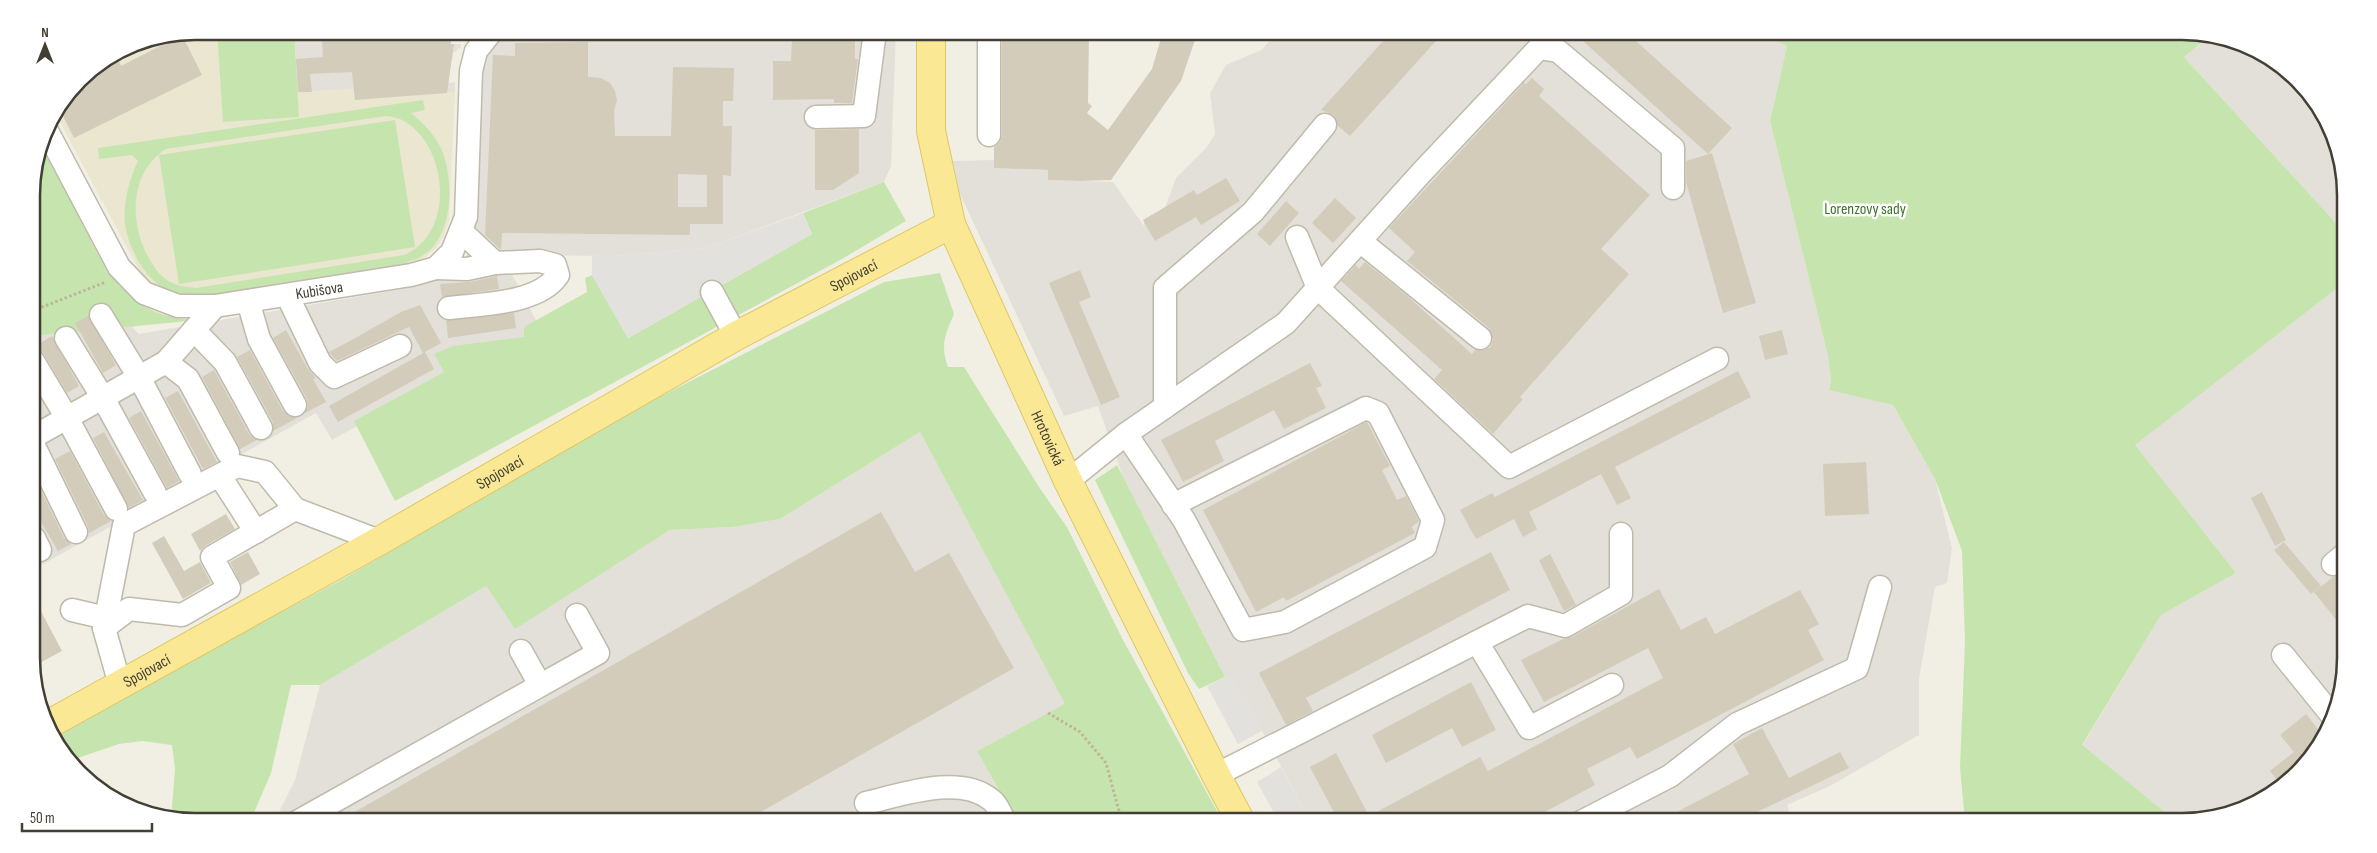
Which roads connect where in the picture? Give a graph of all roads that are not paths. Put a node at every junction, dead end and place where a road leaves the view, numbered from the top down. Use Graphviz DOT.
graph roads {
  1 [pos="485,40"];
  2 [pos="874,40"];
  3 [pos="931,40"];
  4 [pos="989,40"];
  5 [pos="816,117"];
  6 [pos="1325,125"];
  7 [pos="989,135"];
  8 [pos="51,138"];
  9 [pos="1673,188"];
  10 [pos="951,224"];
  11 [pos="461,231"];
  12 [pos="1297,237"];
  13 [pos="1360,241"];
  14 [pos="495,263"];
  15 [pos="436,268"];
  16 [pos="1318,288"];
  17 [pos="712,292"];
  18 [pos="287,296"];
  19 [pos="248,301"];
  20 [pos="215,306"];
  21 [pos="449,308"];
  22 [pos="101,315"];
  23 [pos="194,330"];
  24 [pos="736,336"];
  25 [pos="66,338"];
  26 [pos="1480,338"];
  27 [pos="400,346"];
  28 [pos="1717,359"];
  29 [pos="166,362"];
  30 [pos="40,372"];
  31 [pos="139,377"];
  32 [pos="103,398"];
  33 [pos="295,405"];
  34 [pos="1165,407"];
  35 [pos="68,418"];
  36 [pos="261,428"];
  37 [pos="40,433"];
  38 [pos="1126,434"];
  39 [pos="228,454"];
  40 [pos="40,458"];
  41 [pos="190,474"];
  42 [pos="220,476"];
  43 [pos="1068,481"];
  44 [pos="154,493"];
  45 [pos="1173,505"];
  46 [pos="116,509"];
  47 [pos="295,509"];
  48 [pos="76,532"];
  49 [pos="256,532"];
  50 [pos="1621,534"];
  51 [pos="379,541"];
  52 [pos="1880,587"];
  53 [pos="72,610"];
  54 [pos="577,615"];
  55 [pos="105,623"];
  56 [pos="1476,642"];
  57 [pos="521,651"];
  58 [pos="2283,654"];
  59 [pos="120,685"];
  60 [pos="540,685"];
  61 [pos="1612,685"];
  62 [pos="2328,710"];
  63 [pos="54,722"];
  64 [pos="1216,775"];
  65 [pos="866,803"];
  66 [pos="313,813"];
  67 [pos="1000,813"];
  68 [pos="1236,813"];
  69 [pos="1598,813"];
  1 -- 11 [label="street"];
  2 -- 5 [label="street"];
  3 -- 10 [label="main road, Hrotovická"];
  4 -- 7 [label="street"];
  6 -- 34 [label="street"];
  8 -- 20 [label="street, Kubišova"];
  9 -- 13 [label="street"];
  10 -- 24 [label="main road, Spojovací"];
  10 -- 43 [label="main road, Hrotovická"];
  11 -- 14 [label="street"];
  11 -- 15 [label="street"];
  12 -- 16 [label="street"];
  13 -- 16 [label="street"];
  13 -- 26 [label="street"];
  14 -- 15 [label="street"];
  14 -- 21 [label="street"];
  15 -- 18 [label="street, Kubišova"];
  16 -- 28 [label="street"];
  16 -- 34 [label="street"];
  17 -- 24 [label="street"];
  18 -- 19 [label="street, Kubišova"];
  18 -- 27 [label="street"];
  19 -- 20 [label="street, Kubišova"];
  19 -- 33 [label="street"];
  20 -- 23 [label="street"];
  22 -- 31 [label="street"];
  23 -- 29 [label="street"];
  23 -- 36 [label="street"];
  24 -- 51 [label="main road, Spojovací"];
  25 -- 32 [label="street"];
  29 -- 31 [label="street"];
  29 -- 39 [label="street"];
  30 -- 35 [label="street"];
  31 -- 32 [label="street"];
  31 -- 41 [label="street"];
  32 -- 35 [label="street"];
  32 -- 44 [label="street"];
  34 -- 38 [label="street"];
  35 -- 37 [label="street"];
  35 -- 46 [label="street"];
  38 -- 43 [label="street"];
  38 -- 45 [label="street"];
  40 -- 48 [label="street"];
  42 -- 47 [label="street"];
  42 -- 49 [label="street"];
  42 -- 55 [label="street"];
  43 -- 64 [label="main road, Hrotovická"];
  45 -- 45 [label="street"];
  47 -- 49 [label="street"];
  47 -- 51 [label="street"];
  49 -- 55 [label="street"];
  50 -- 56 [label="street"];
  51 -- 59 [label="main road, Spojovací"];
  52 -- 69 [label="street"];
  53 -- 55 [label="street"];
  54 -- 60 [label="street"];
  55 -- 59 [label="street"];
  56 -- 61 [label="street"];
  56 -- 64 [label="street"];
  57 -- 60 [label="street"];
  58 -- 62 [label="street"];
  59 -- 63 [label="main road, Spojovací"];
  60 -- 66 [label="street"];
  64 -- 68 [label="main road, Hrotovická"];
  65 -- 67 [label="street"];
}
